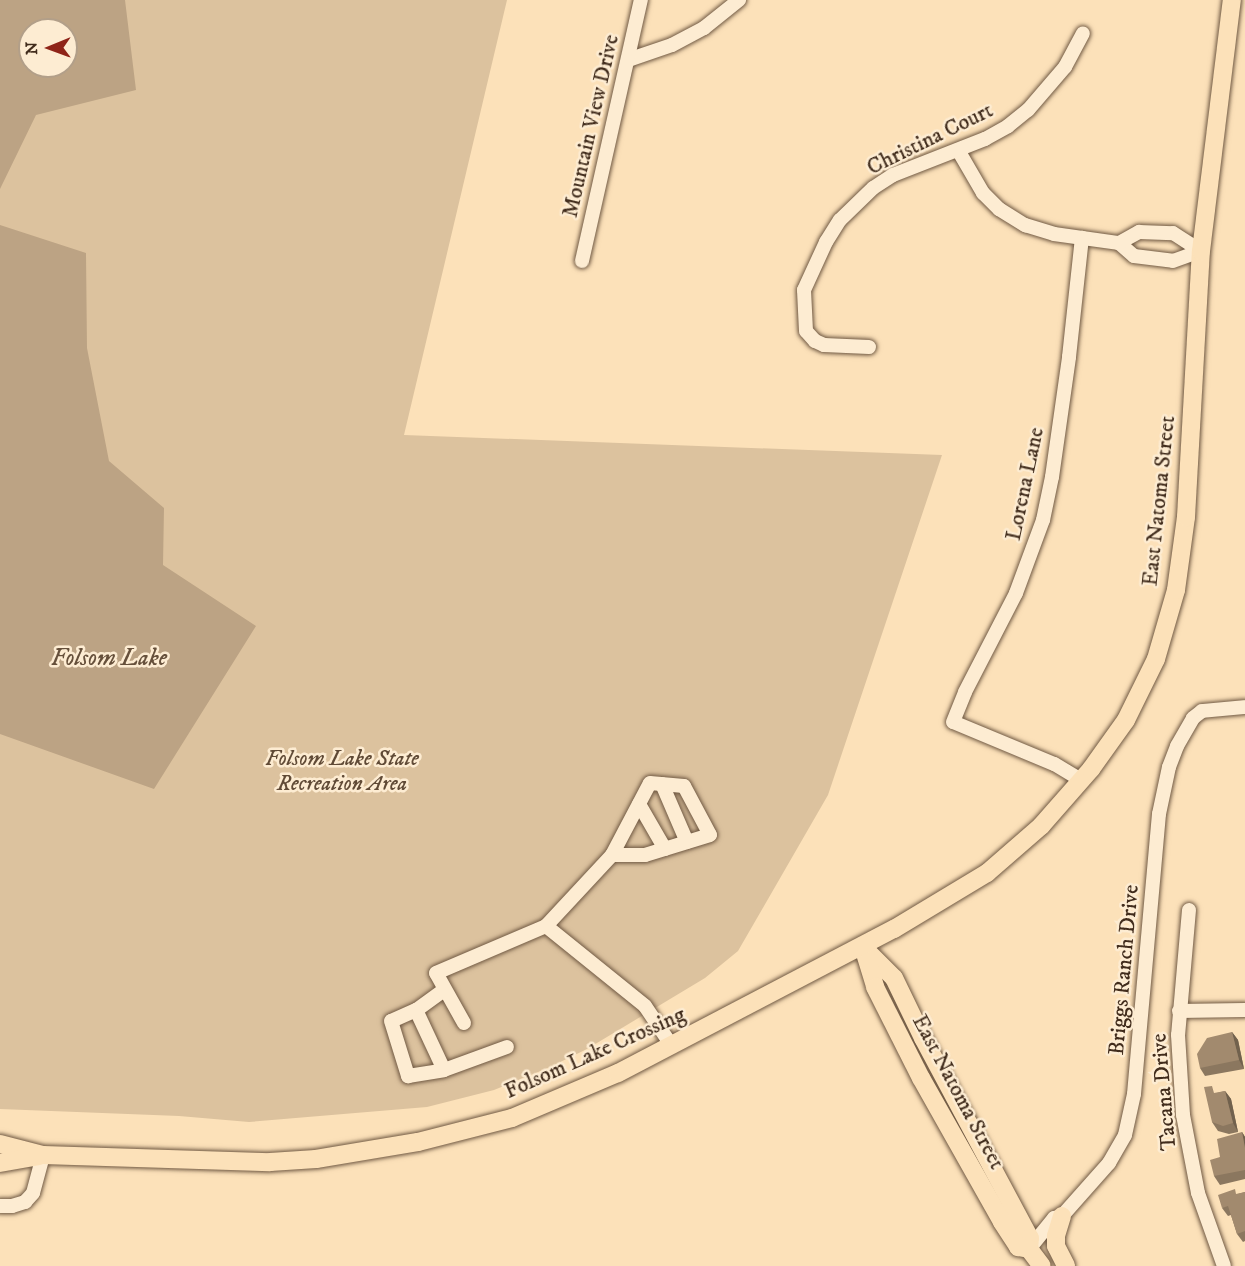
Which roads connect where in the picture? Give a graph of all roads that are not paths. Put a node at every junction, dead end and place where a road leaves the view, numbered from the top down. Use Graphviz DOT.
graph roads {
  1 [pos="641,0"];
  2 [pos="739,0"];
  3 [pos="1232,0"];
  4 [pos="1083,33"];
  5 [pos="628,60"];
  6 [pos="958,150"];
  7 [pos="1082,238"];
  8 [pos="1119,243"];
  9 [pos="1201,251"];
  10 [pos="582,261"];
  11 [pos="869,347"];
  12 [pos="1245,707"];
  13 [pos="1081,780"];
  14 [pos="662,784"];
  15 [pos="639,804"];
  16 [pos="687,842"];
  17 [pos="665,849"];
  18 [pos="612,855"];
  19 [pos="1189,910"];
  20 [pos="546,926"];
  21 [pos="862,946"];
  22 [pos="444,990"];
  23 [pos="416,1010"];
  24 [pos="1245,1010"];
  25 [pos="1179,1011"];
  26 [pos="465,1023"];
  27 [pos="672,1046"];
  28 [pos="507,1047"];
  29 [pos="444,1070"];
  30 [pos="0,1144"];
  31 [pos="43,1155"];
  32 [pos="0,1163"];
  33 [pos="0,1206"];
  34 [pos="1062,1216"];
  35 [pos="1029,1249"];
  36 [pos="1042,1266"];
  37 [pos="1066,1266"];
  38 [pos="1224,1266"];
  1 -- 5 [label="street, Mountain View Drive"];
  2 -- 5 [label="street"];
  3 -- 9 [label="main road, East Natoma Street"];
  4 -- 6 [label="street, Christina Court"];
  5 -- 10 [label="street, Mountain View Drive"];
  6 -- 7 [label="street"];
  6 -- 11 [label="street, Christina Court"];
  7 -- 8 [label="street"];
  7 -- 13 [label="street, Lorena Lane"];
  8 -- 9 [label="street"];
  8 -- 9 [label="street"];
  9 -- 13 [label="main road, East Natoma Street"];
  12 -- 34 [label="street, Briggs Ranch Drive"];
  13 -- 21 [label="main road, East Natoma Street"];
  14 -- 15 [label="street"];
  14 -- 16 [label="street"];
  14 -- 16 [label="street"];
  15 -- 17 [label="street"];
  15 -- 18 [label="street"];
  16 -- 17 [label="street"];
  17 -- 18 [label="street"];
  18 -- 20 [label="street"];
  19 -- 25 [label="street, Tacana Drive"];
  20 -- 22 [label="street"];
  20 -- 27 [label="street"];
  21 -- 27 [label="main road, Folsom Lake Crossing"];
  21 -- 35 [label="main road, East Natoma Street"];
  22 -- 23 [label="street"];
  22 -- 26 [label="street"];
  23 -- 29 [label="street"];
  23 -- 29 [label="street"];
  24 -- 25 [label="street"];
  25 -- 38 [label="street, Tacana Drive"];
  27 -- 31 [label="main road, Folsom Lake Crossing"];
  28 -- 29 [label="street"];
  30 -- 31 [label="main road, Folsom Lake Crossing"];
  31 -- 32 [label="main road, Folsom Lake Crossing"];
  31 -- 33 [label="street"];
  34 -- 35 [label="street, Briggs Ranch Drive"];
  34 -- 37 [label="main road"];
  35 -- 36 [label="main road, East Natoma Street"];
}
